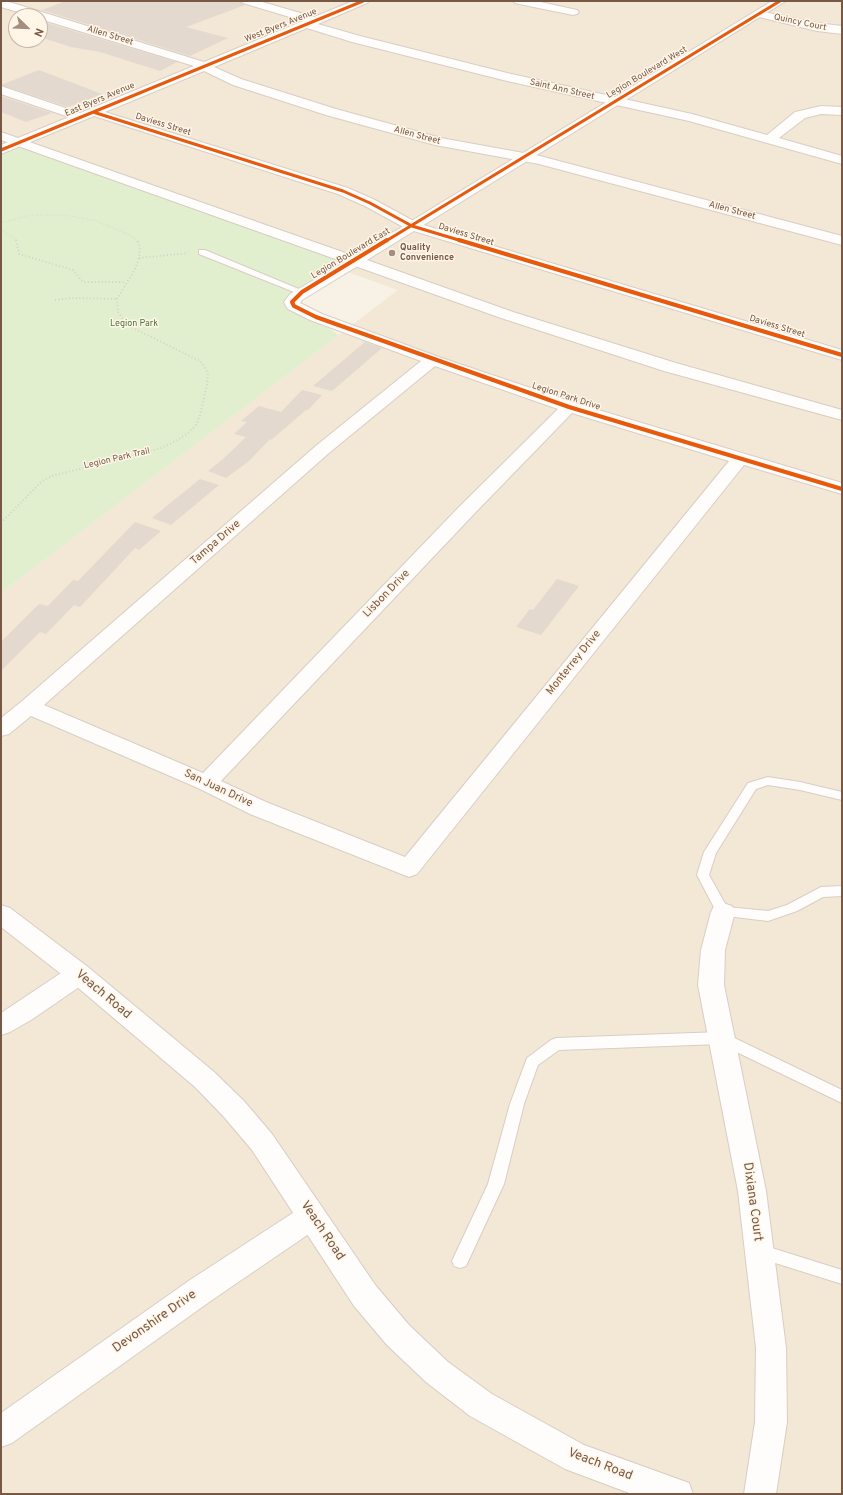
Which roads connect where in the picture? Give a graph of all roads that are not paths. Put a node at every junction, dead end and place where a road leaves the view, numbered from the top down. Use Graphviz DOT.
graph roads {
  1 [pos="247,1"];
  2 [pos="363,1"];
  3 [pos="519,1"];
  4 [pos="780,1"];
  5 [pos="1,3"];
  6 [pos="573,12"];
  7 [pos="759,14"];
  8 [pos="310,23"];
  9 [pos="842,30"];
  10 [pos="204,66"];
  11 [pos="1,90"];
  12 [pos="616,101"];
  13 [pos="842,111"];
  14 [pos="87,115"];
  15 [pos="1,136"];
  16 [pos="769,140"];
  17 [pos="19,142"];
  18 [pos="1,150"];
  19 [pos="522,157"];
  20 [pos="842,160"];
  21 [pos="412,226"];
  22 [pos="842,241"];
  23 [pos="202,252"];
  24 [pos="356,261"];
  25 [pos="297,297"];
  26 [pos="842,355"];
  27 [pos="434,360"];
  28 [pos="569,407"];
  29 [pos="842,415"];
  30 [pos="740,459"];
  31 [pos="842,489"];
  32 [pos="29,707"];
  33 [pos="1,729"];
  34 [pos="206,783"];
  35 [pos="842,796"];
  36 [pos="409,868"];
  37 [pos="842,891"];
  38 [pos="723,912"];
  39 [pos="1,914"];
  40 [pos="79,974"];
  41 [pos="1,1025"];
  42 [pos="722,1038"];
  43 [pos="842,1097"];
  44 [pos="312,1216"];
  45 [pos="759,1251"];
  46 [pos="460,1261"];
  47 [pos="842,1277"];
  48 [pos="1,1432"];
  49 [pos="677,1494"];
  50 [pos="760,1494"];
  1 -- 8 [label="street, Saint Ann Street"];
  2 -- 8 [label="street, West Byers Avenue"];
  3 -- 6 [label="street"];
  4 -- 7 [label="street, Legion Boulevard West"];
  5 -- 10 [label="street, Allen Street"];
  7 -- 9 [label="street, Quincy Court"];
  7 -- 12 [label="street, Legion Boulevard West"];
  8 -- 10 [label="street, West Byers Avenue"];
  8 -- 12 [label="street, Saint Ann Street"];
  10 -- 14 [label="street, East Byers Avenue"];
  10 -- 19 [label="street, Allen Street"];
  11 -- 14 [label="street, Daviess Street"];
  12 -- 16 [label="street, Saint Ann Street"];
  12 -- 19 [label="street, Legion Boulevard West"];
  13 -- 16 [label="street"];
  14 -- 17 [label="street, East Byers Avenue"];
  14 -- 21 [label="street, Daviess Street"];
  15 -- 17 [label="street"];
  16 -- 20 [label="street, Saint Ann Street"];
  17 -- 18 [label="street, East Byers Avenue"];
  17 -- 24 [label="street"];
  19 -- 21 [label="street, Legion Boulevard East"];
  19 -- 22 [label="street, Allen Street"];
  21 -- 24 [label="street, Legion Boulevard East"];
  21 -- 26 [label="street, Daviess Street"];
  23 -- 25 [label="lane"];
  24 -- 25 [label="street, Legion Boulevard East"];
  24 -- 29 [label="street"];
  25 -- 27 [label="street, Legion Park Drive"];
  27 -- 28 [label="street, Legion Park Drive"];
  27 -- 32 [label="street, Tampa Drive"];
  28 -- 30 [label="street, Legion Park Drive"];
  28 -- 34 [label="street, Lisbon Drive"];
  30 -- 31 [label="street, Legion Park Drive"];
  30 -- 36 [label="street, Monterrey Drive"];
  32 -- 33 [label="street, Tampa Drive"];
  32 -- 34 [label="street, San Juan Drive"];
  34 -- 36 [label="street, San Juan Drive"];
  35 -- 38 [label="lane"];
  37 -- 38 [label="lane"];
  38 -- 42 [label="street, Dixiana Court"];
  39 -- 40 [label="street, Veach Road"];
  40 -- 41 [label="street"];
  40 -- 44 [label="street, Veach Road"];
  42 -- 43 [label="lane"];
  42 -- 45 [label="street, Dixiana Court"];
  42 -- 46 [label="lane"];
  44 -- 48 [label="street, Devonshire Drive"];
  44 -- 49 [label="street, Veach Road"];
  45 -- 47 [label="lane"];
  45 -- 50 [label="street, Dixiana Court"];
}
